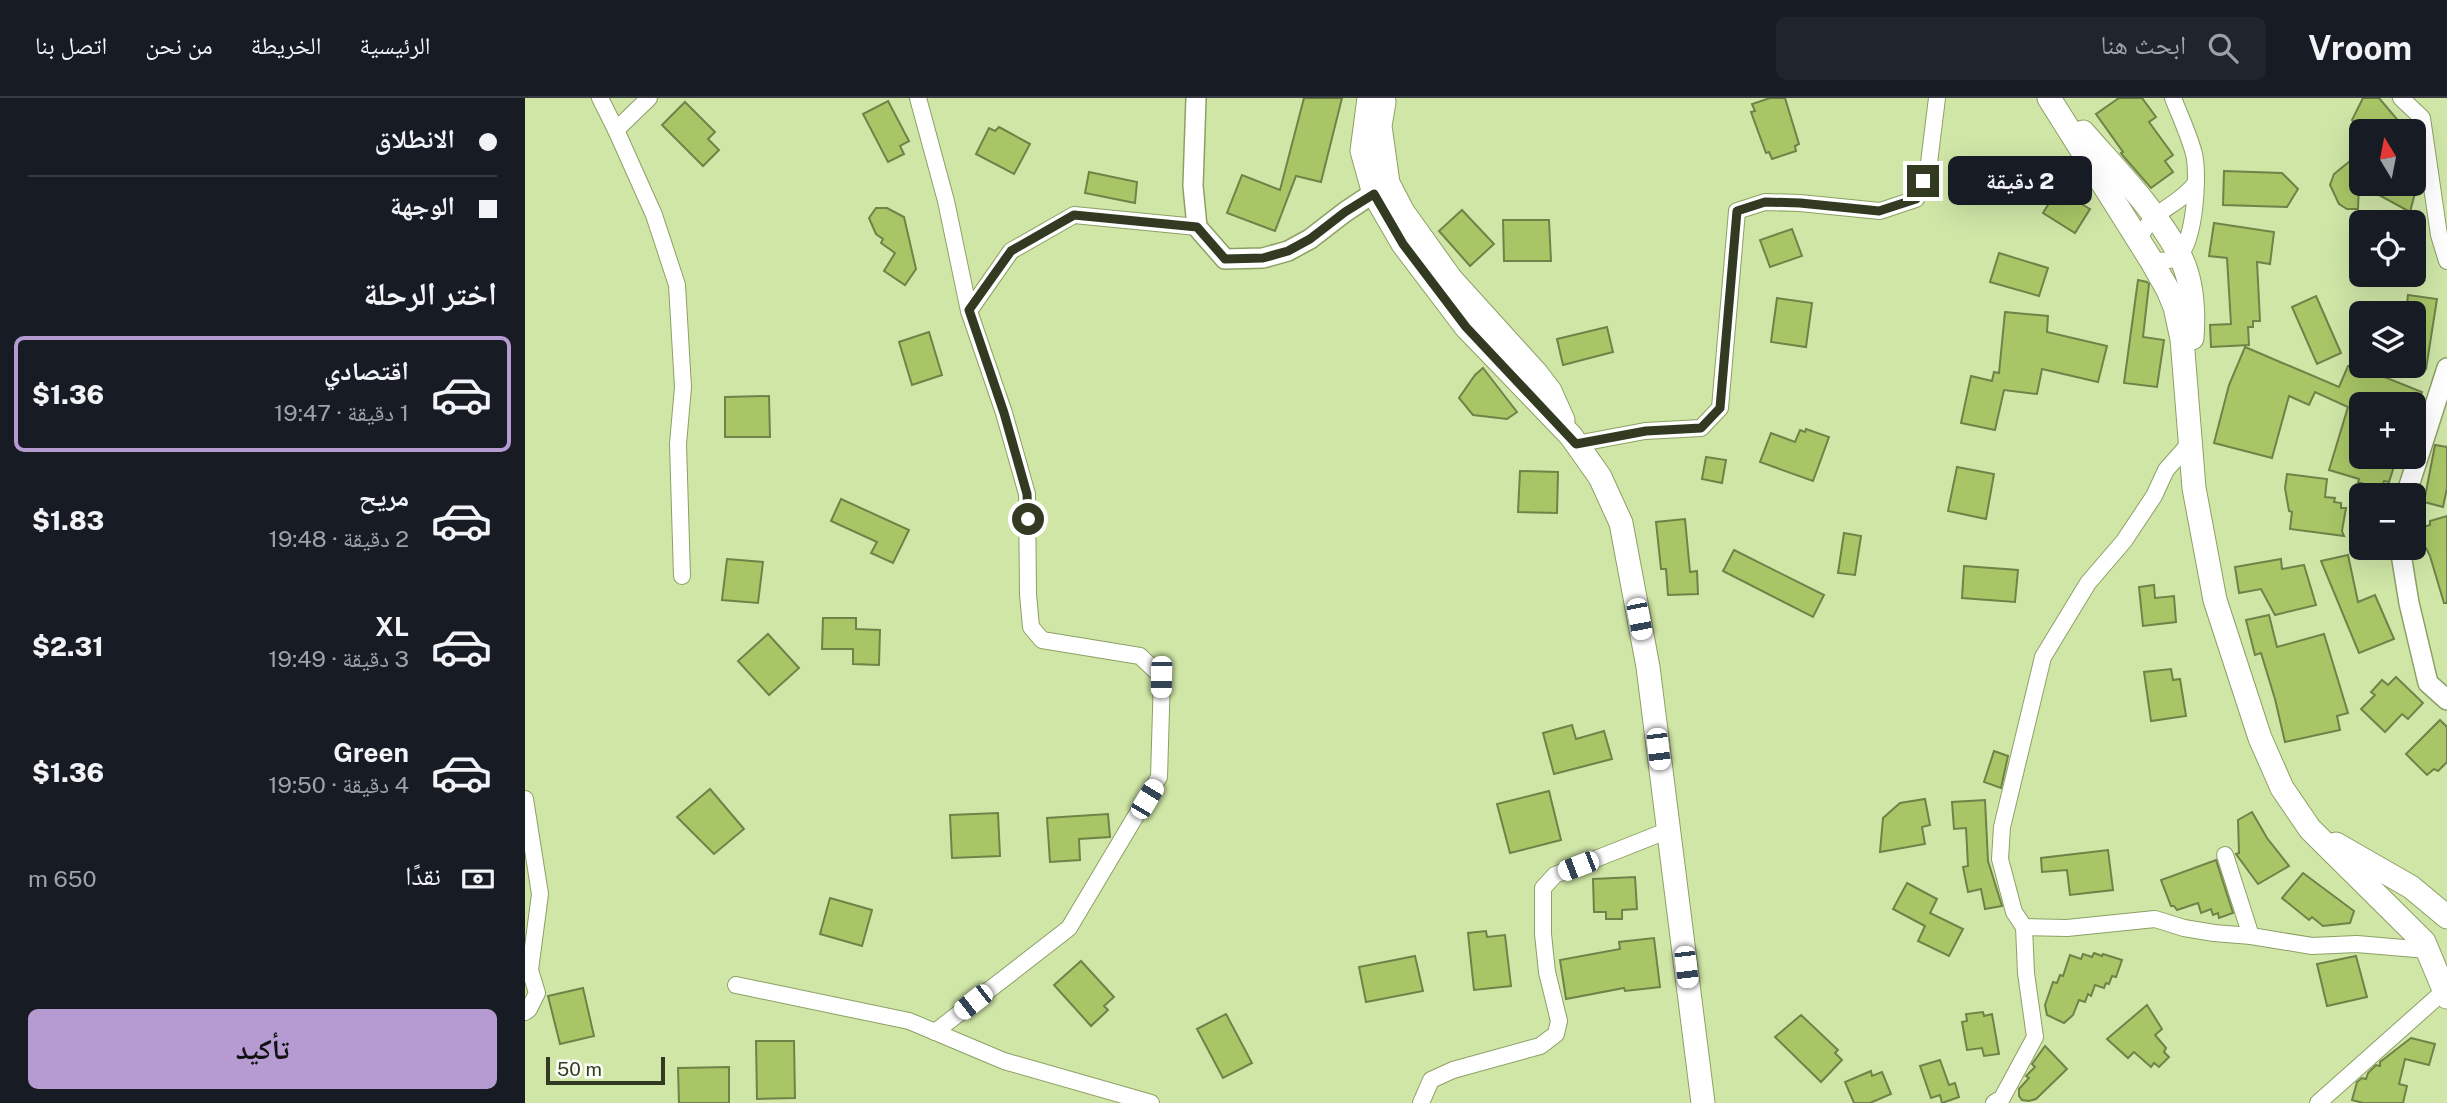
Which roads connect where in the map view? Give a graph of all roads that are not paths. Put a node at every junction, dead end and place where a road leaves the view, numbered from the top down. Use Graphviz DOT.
graph roads {
  1 [pos="600,98"];
  2 [pos="649,98"];
  3 [pos="918,98"];
  4 [pos="1196,98"];
  5 [pos="1369,98"];
  6 [pos="1385,98"];
  7 [pos="1937,98"];
  8 [pos="2050,98"];
  9 [pos="2173,98"];
  10 [pos="2402,98"];
  11 [pos="616,130"];
  12 [pos="2196,183"];
  13 [pos="1381,189"];
  14 [pos="2154,216"];
  15 [pos="1197,227"];
  16 [pos="2139,240"];
  17 [pos="2180,255"];
  18 [pos="2151,260"];
  19 [pos="2447,261"];
  20 [pos="969,310"];
  21 [pos="2447,368"];
  22 [pos="2186,394"];
  23 [pos="1573,440"];
  24 [pos="2189,444"];
  25 [pos="2410,483"];
  26 [pos="2402,560"];
  27 [pos="682,576"];
  28 [pos="2447,700"];
  29 [pos="525,799"];
  30 [pos="2309,829"];
  31 [pos="1669,830"];
  32 [pos="2225,855"];
  33 [pos="2447,917"];
  34 [pos="2024,927"];
  35 [pos="2251,936"];
  36 [pos="2427,950"];
  37 [pos="736,985"];
  38 [pos="2445,994"];
  39 [pos="525,1012"];
  40 [pos="935,1032"];
  41 [pos="1151,1103"];
  42 [pos="1421,1103"];
  43 [pos="1703,1103"];
  44 [pos="1994,1103"];
  45 [pos="2318,1103"];
  1 -- 11 [label="street"];
  2 -- 11 [label="street"];
  3 -- 20 [label="street"];
  4 -- 15 [label="street"];
  5 -- 13 [label="main road"];
  6 -- 13 [label="main road"];
  7 -- 23 [label="street"];
  8 -- 14 [label="main road"];
  8 -- 16 [label="main road"];
  9 -- 12 [label="street"];
  10 -- 19 [label="street"];
  11 -- 27 [label="street"];
  12 -- 14 [label="street"];
  12 -- 17 [label="street"];
  13 -- 15 [label="street"];
  13 -- 23 [label="main road"];
  14 -- 16 [label="street"];
  14 -- 17 [label="main road"];
  15 -- 20 [label="street"];
  16 -- 18 [label="main road"];
  17 -- 18 [label="street"];
  17 -- 22 [label="main road"];
  18 -- 22 [label="main road"];
  20 -- 40 [label="street"];
  21 -- 25 [label="street"];
  22 -- 24 [label="main road"];
  23 -- 31 [label="main road"];
  24 -- 30 [label="main road"];
  24 -- 34 [label="street"];
  26 -- 28 [label="street"];
  29 -- 39 [label="street"];
  30 -- 33 [label="main road"];
  30 -- 36 [label="main road"];
  31 -- 42 [label="street"];
  31 -- 43 [label="main road"];
  32 -- 35 [label="street"];
  34 -- 35 [label="street"];
  34 -- 44 [label="street"];
  35 -- 36 [label="street"];
  36 -- 38 [label="main road"];
  37 -- 40 [label="street"];
  38 -- 45 [label="street"];
  40 -- 41 [label="street"];
}
